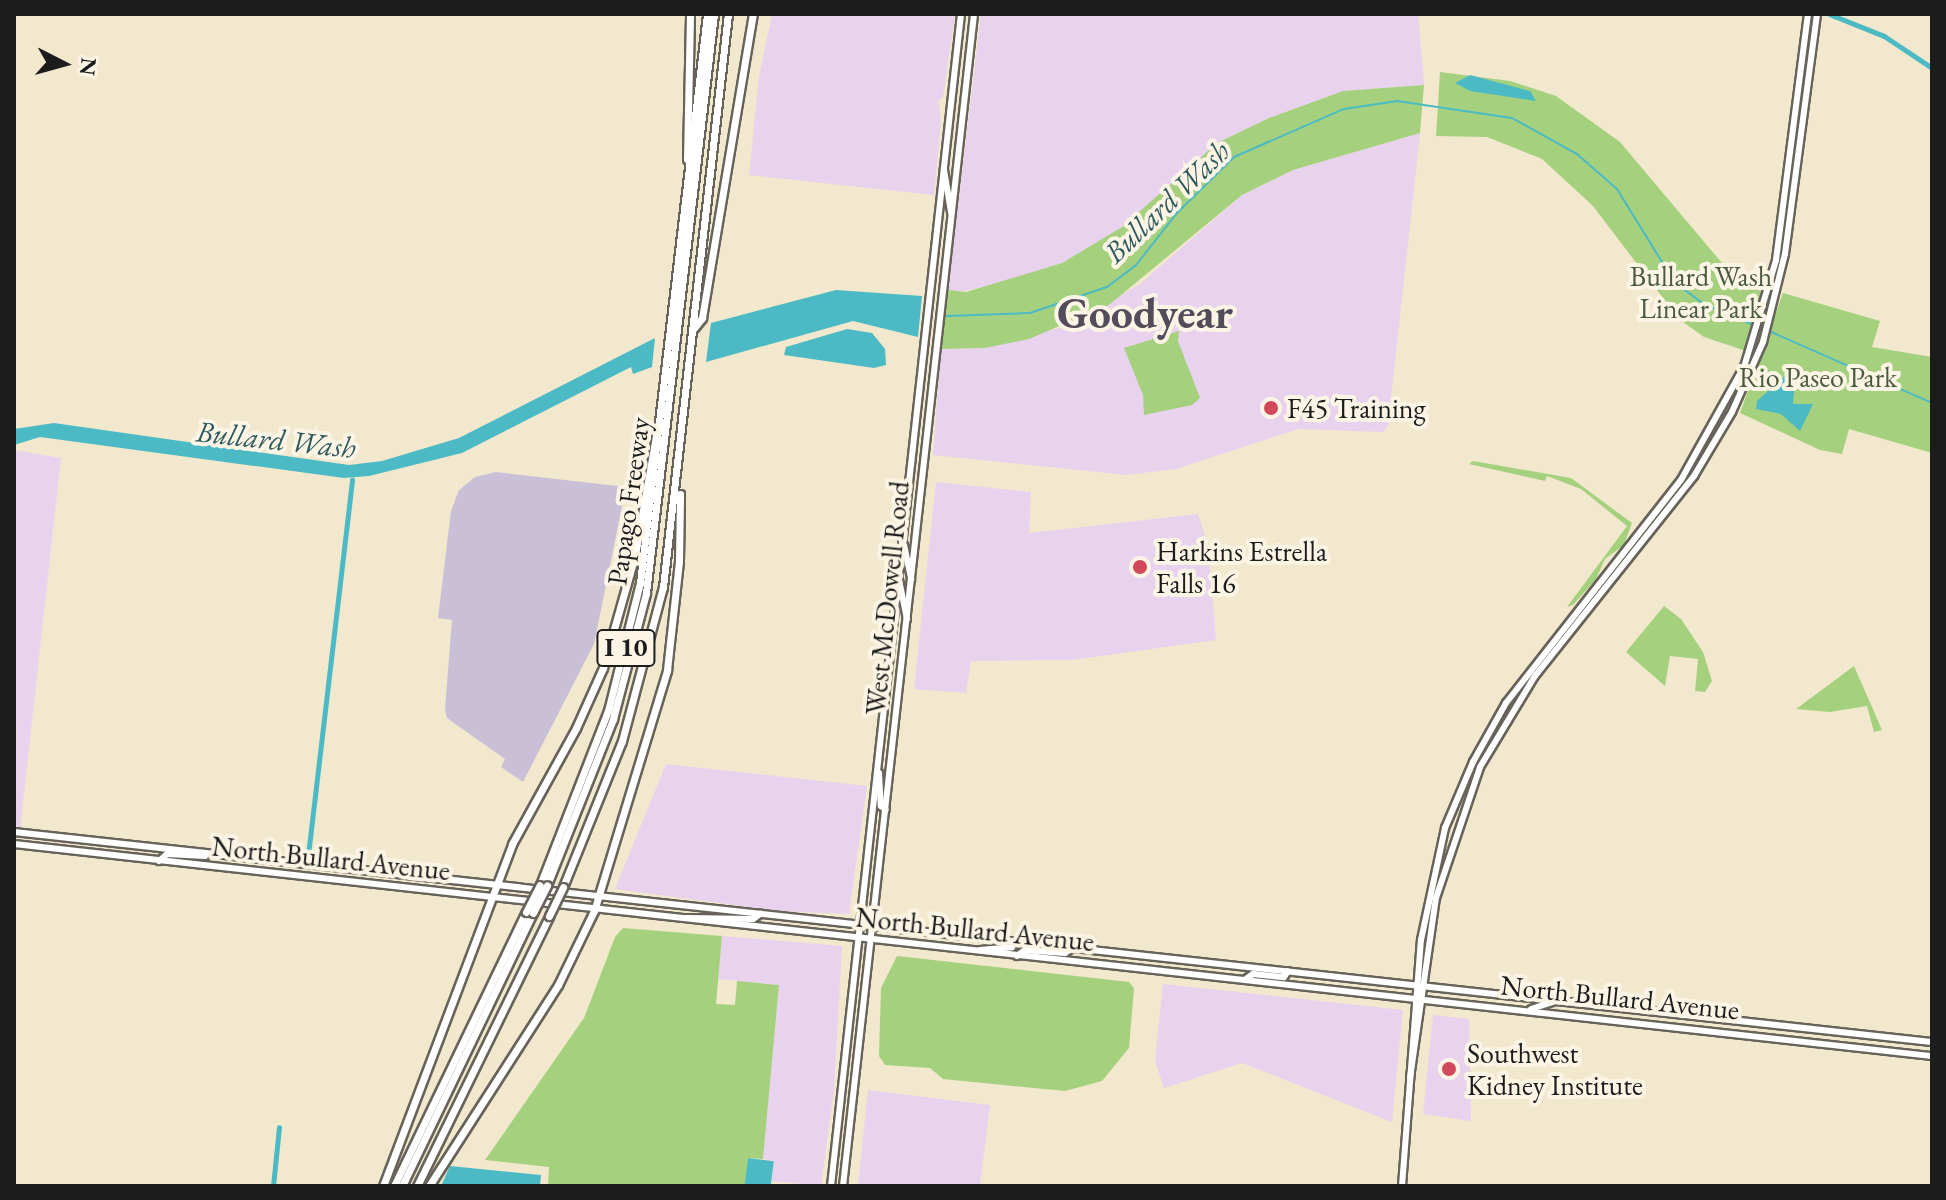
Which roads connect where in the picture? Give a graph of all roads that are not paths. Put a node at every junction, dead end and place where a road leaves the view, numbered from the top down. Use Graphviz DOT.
graph roads {
  1 [pos="690,14"];
  2 [pos="707,14"];
  3 [pos="714,14"];
  4 [pos="728,14"];
  5 [pos="753,14"];
  6 [pos="961,14"];
  7 [pos="973,14"];
  8 [pos="1807,16"];
  9 [pos="1816,17"];
  10 [pos="943,166"];
  11 [pos="689,177"];
  12 [pos="951,212"];
  13 [pos="693,330"];
  14 [pos="664,399"];
  15 [pos="678,484"];
  16 [pos="902,541"];
  17 [pos="898,575"];
  18 [pos="911,579"];
  19 [pos="907,619"];
  20 [pos="885,692"];
  21 [pos="899,693"];
  22 [pos="877,765"];
  23 [pos="886,810"];
  24 [pos="14,832"];
  25 [pos="14,844"];
  26 [pos="217,855"];
  27 [pos="1441,858"];
  28 [pos="159,861"];
  29 [pos="544,885"];
  30 [pos="495,887"];
  31 [pos="489,899"];
  32 [pos="599,899"];
  33 [pos="594,911"];
  34 [pos="530,913"];
  35 [pos="760,914"];
  36 [pos="684,920"];
  37 [pos="859,925"];
  38 [pos="872,926"];
  39 [pos="857,939"];
  40 [pos="870,940"];
  41 [pos="1016,941"];
  42 [pos="1074,947"];
  43 [pos="977,951"];
  44 [pos="1017,956"];
  45 [pos="1288,971"];
  46 [pos="1246,979"];
  47 [pos="1420,985"];
  48 [pos="1418,997"];
  49 [pos="1556,1001"];
  50 [pos="1530,1009"];
  51 [pos="1932,1042"];
  52 [pos="1932,1056"];
  53 [pos="383,1186"];
  54 [pos="394,1186"];
  55 [pos="402,1186"];
  56 [pos="417,1186"];
  57 [pos="429,1186"];
  58 [pos="831,1186"];
  59 [pos="843,1186"];
  60 [pos="1402,1186"];
  1 -- 11 [label="highway"];
  2 -- 11 [label="highway, Papago Freeway / I 10"];
  3 -- 29 [label="highway"];
  4 -- 13 [label="highway, Papago Freeway / I 10"];
  5 -- 13 [label="highway"];
  6 -- 10 [label="main road, West McDowell Road"];
  7 -- 12 [label="main road, West McDowell Road"];
  8 -- 27 [label="main road"];
  9 -- 27 [label="main road"];
  10 -- 12 [label="main road"];
  10 -- 16 [label="main road, West McDowell Road"];
  11 -- 14 [label="highway, Papago Freeway / I 10"];
  12 -- 18 [label="main road, West McDowell Road"];
  13 -- 15 [label="highway, Papago Freeway / I 10"];
  14 -- 29 [label="highway, Papago Freeway / I 10"];
  14 -- 30 [label="highway"];
  15 -- 32 [label="highway"];
  15 -- 56 [label="highway, Papago Freeway / I 10, bridge"];
  16 -- 17 [label="main road, West McDowell Road"];
  16 -- 18 [label="main road"];
  17 -- 19 [label="main road"];
  17 -- 20 [label="main road, West McDowell Road"];
  18 -- 19 [label="main road, West McDowell Road"];
  19 -- 21 [label="main road, West McDowell Road"];
  20 -- 21 [label="main road"];
  20 -- 22 [label="main road, West McDowell Road"];
  21 -- 23 [label="main road, West McDowell Road"];
  22 -- 23 [label="main road"];
  22 -- 37 [label="main road, West McDowell Road"];
  23 -- 38 [label="main road, West McDowell Road"];
  24 -- 26 [label="main road, North Bullard Avenue"];
  25 -- 28 [label="main road, North Bullard Avenue"];
  26 -- 28 [label="main road"];
  26 -- 30 [label="main road, North Bullard Avenue"];
  27 -- 47 [label="main road"];
  28 -- 31 [label="main road, North Bullard Avenue"];
  29 -- 34 [label="highway, Papago Freeway / I 10, bridge"];
  30 -- 31 [label="highway"];
  30 -- 32 [label="main road, North Bullard Avenue"];
  31 -- 33 [label="main road, North Bullard Avenue"];
  31 -- 53 [label="highway"];
  32 -- 33 [label="highway"];
  32 -- 35 [label="main road, North Bullard Avenue"];
  33 -- 36 [label="main road, North Bullard Avenue"];
  33 -- 57 [label="highway"];
  34 -- 54 [label="highway, Papago Freeway / I 10"];
  34 -- 55 [label="highway"];
  35 -- 36 [label="main road"];
  35 -- 37 [label="main road, North Bullard Avenue"];
  36 -- 39 [label="main road, North Bullard Avenue"];
  37 -- 38 [label="main road, North Bullard Avenue"];
  37 -- 39 [label="main road, West McDowell Road"];
  38 -- 40 [label="main road, West McDowell Road"];
  38 -- 41 [label="main road, North Bullard Avenue"];
  39 -- 40 [label="main road, North Bullard Avenue"];
  39 -- 58 [label="main road, West McDowell Road"];
  40 -- 43 [label="main road, North Bullard Avenue"];
  40 -- 59 [label="main road, West McDowell Road"];
  41 -- 42 [label="main road, North Bullard Avenue"];
  41 -- 43 [label="main road"];
  42 -- 44 [label="main road"];
  42 -- 45 [label="main road, North Bullard Avenue"];
  43 -- 44 [label="main road, North Bullard Avenue"];
  44 -- 46 [label="main road, North Bullard Avenue"];
  45 -- 46 [label="main road"];
  45 -- 47 [label="main road, North Bullard Avenue"];
  46 -- 48 [label="main road, North Bullard Avenue"];
  47 -- 48 [label="main road"];
  47 -- 49 [label="main road, North Bullard Avenue"];
  48 -- 50 [label="main road, North Bullard Avenue"];
  48 -- 60 [label="main road"];
  49 -- 50 [label="main road"];
  49 -- 51 [label="main road, North Bullard Avenue"];
  50 -- 52 [label="main road, North Bullard Avenue"];
}
